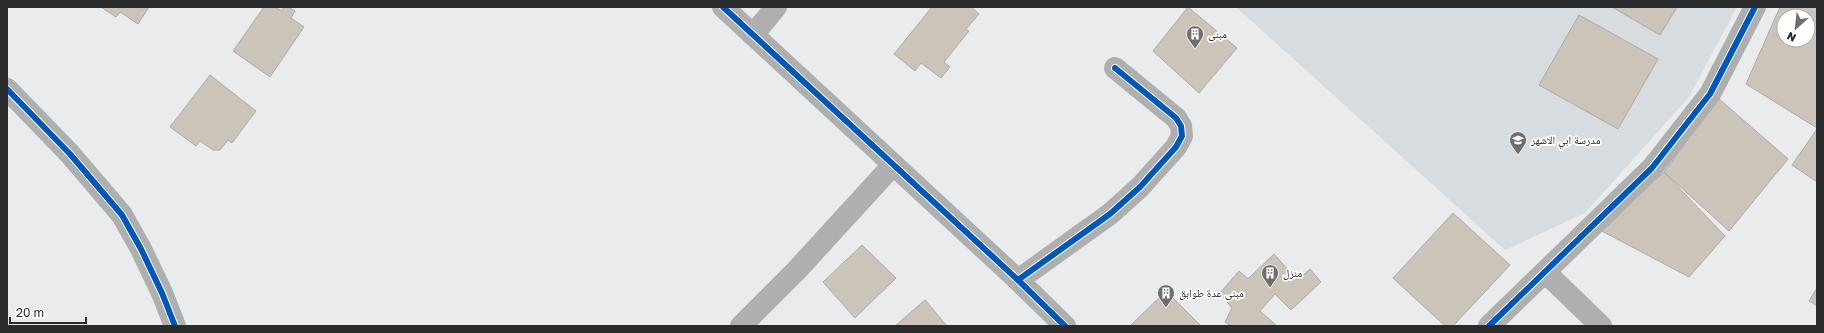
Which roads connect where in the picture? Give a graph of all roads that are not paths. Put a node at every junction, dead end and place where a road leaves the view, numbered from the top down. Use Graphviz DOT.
graph roads {
  1 [pos="723,7"];
  2 [pos="776,7"];
  3 [pos="1755,7"];
  4 [pos="753,35"];
  5 [pos="1115,68"];
  6 [pos="7,89"];
  7 [pos="893,165"];
  8 [pos="1545,272"];
  9 [pos="1018,280"];
  10 [pos="175,326"];
  11 [pos="741,326"];
  12 [pos="1065,326"];
  13 [pos="1489,326"];
  14 [pos="1601,326"];
  1 -- 4 [label="street"];
  2 -- 4 [label="street"];
  3 -- 8 [label="street"];
  4 -- 7 [label="street"];
  5 -- 9 [label="street"];
  6 -- 10 [label="street"];
  7 -- 9 [label="street"];
  7 -- 11 [label="street"];
  8 -- 13 [label="street"];
  8 -- 14 [label="street"];
  9 -- 12 [label="street"];
}
